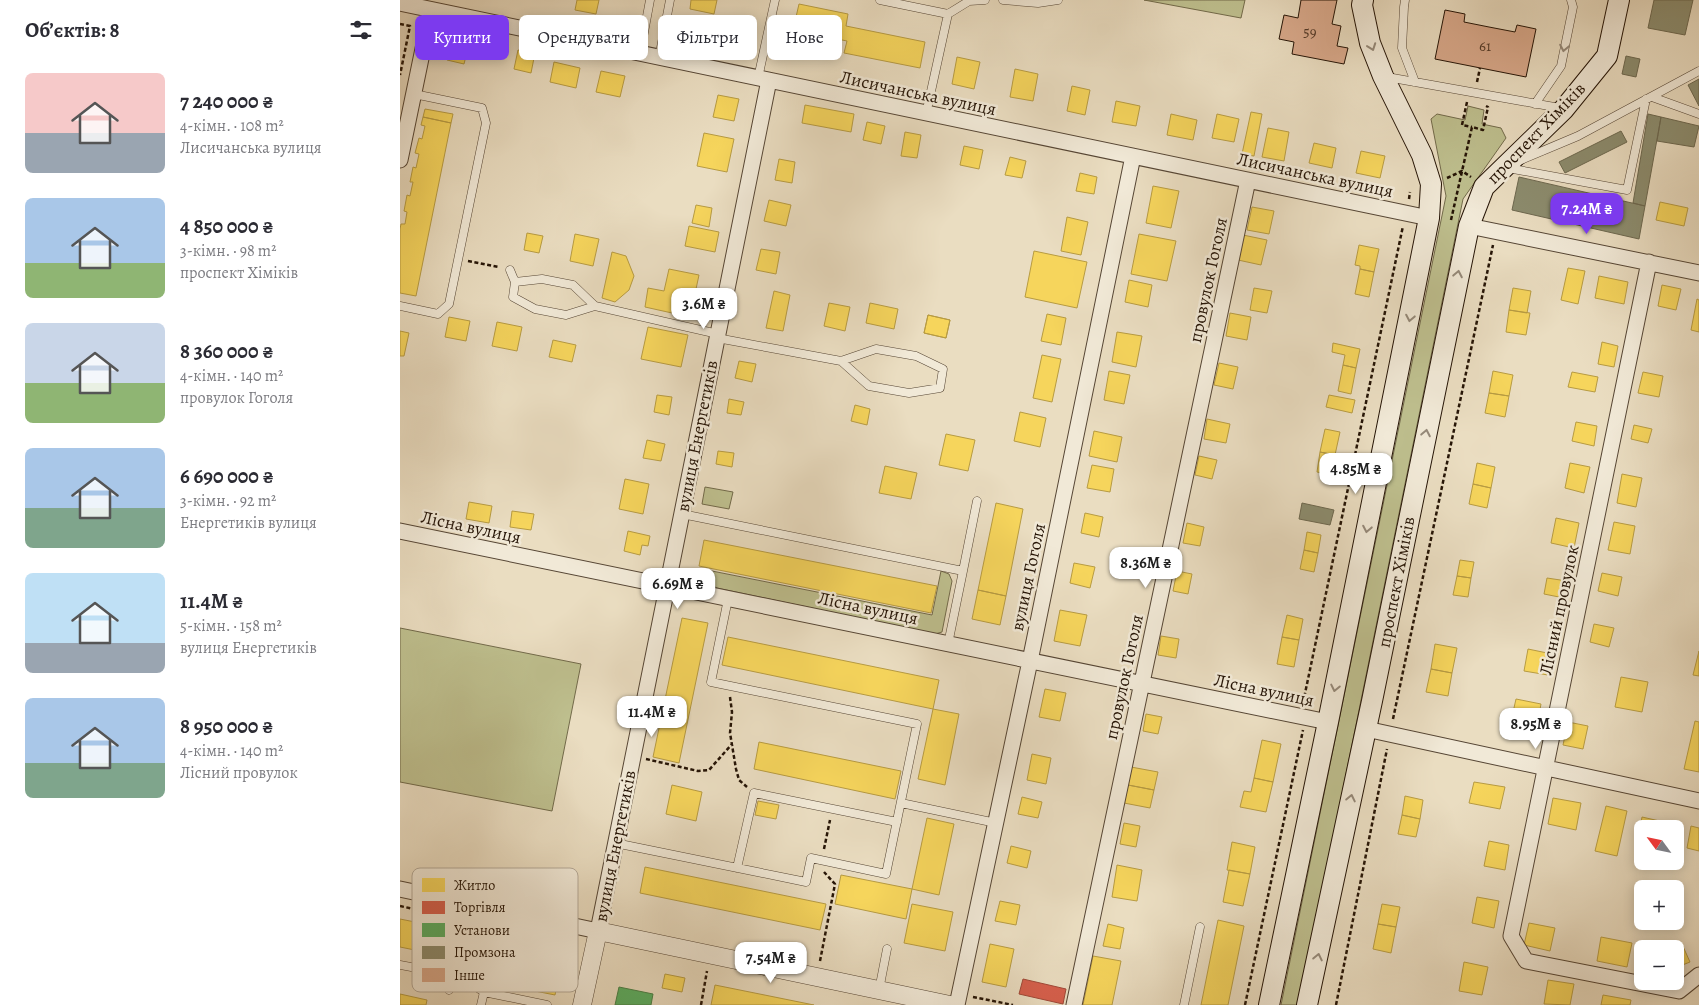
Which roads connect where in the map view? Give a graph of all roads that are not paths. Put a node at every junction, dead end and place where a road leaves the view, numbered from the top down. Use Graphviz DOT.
graph roads {
  1 [pos="650,0"];
  2 [pos="670,0"];
  3 [pos="775,0"];
  4 [pos="880,0"];
  5 [pos="985,0"];
  6 [pos="1003,0"];
  7 [pos="1058,0"];
  8 [pos="1363,0"];
  9 [pos="1405,0"];
  10 [pos="1571,0"];
  11 [pos="1619,0"];
  12 [pos="400,3"];
  13 [pos="431,10"];
  14 [pos="948,14"];
  15 [pos="647,15"];
  16 [pos="667,15"];
  17 [pos="519,29"];
  18 [pos="669,60"];
  19 [pos="1699,71"];
  20 [pos="1383,76"];
  21 [pos="764,79"];
  22 [pos="1415,82"];
  23 [pos="414,94"];
  24 [pos="1649,98"];
  25 [pos="1535,104"];
  26 [pos="1564,109"];
  27 [pos="926,114"];
  28 [pos="1699,114"];
  29 [pos="1134,156"];
  30 [pos="400,160"];
  31 [pos="1505,167"];
  32 [pos="1248,180"];
  33 [pos="1429,218"];
  34 [pos="1460,224"];
  35 [pos="1649,262"];
  36 [pos="510,270"];
  37 [pos="1699,272"];
  38 [pos="516,282"];
  39 [pos="453,284"];
  40 [pos="462,286"];
  41 [pos="400,306"];
  42 [pos="595,306"];
  43 [pos="718,336"];
  44 [pos="841,362"];
  45 [pos="976,501"];
  46 [pos="682,514"];
  47 [pos="400,531"];
  48 [pos="963,571"];
  49 [pos="667,586"];
  50 [pos="728,599"];
  51 [pos="948,644"];
  52 [pos="1030,661"];
  53 [pos="1142,684"];
  54 [pos="1328,722"];
  55 [pos="1366,729"];
  56 [pos="1546,768"];
  57 [pos="1699,801"];
  58 [pos="901,803"];
  59 [pos="897,822"];
  60 [pos="996,823"];
  61 [pos="616,843"];
  62 [pos="737,868"];
  63 [pos="578,927"];
  64 [pos="1200,928"];
  65 [pos="598,931"];
  66 [pos="887,949"];
  67 [pos="1699,975"];
  68 [pos="879,990"];
  69 [pos="484,992"];
  70 [pos="955,1001"];
  71 [pos="481,1005"];
  72 [pos="547,1005"];
  73 [pos="582,1005"];
  74 [pos="1074,1005"];
  75 [pos="1184,1005"];
  76 [pos="1269,1005"];
  77 [pos="1308,1005"];
  1 -- 15 [label="lane"];
  2 -- 16 [label="lane"];
  3 -- 21 [label="lane"];
  4 -- 14 [label="lane"];
  5 -- 14 [label="lane"];
  6 -- 7 [label="lane"];
  8 -- 20 [label="main road, one-way"];
  9 -- 22 [label="lane"];
  10 -- 25 [label="lane, one-way"];
  11 -- 26 [label="main road, проспект Хіміків"];
  12 -- 13 [label="street, Лисичанська вулиця"];
  13 -- 17 [label="street, Лисичанська вулиця"];
  13 -- 23 [label="street"];
  14 -- 27 [label="lane"];
  18 -- 21 [label="street, Лисичанська вулиця"];
  19 -- 24 [label="lane"];
  20 -- 22 [label="lane"];
  20 -- 33 [label="main road"];
  21 -- 27 [label="street, Лисичанська вулиця"];
  21 -- 43 [label="street, вулиця Енергетиків"];
  22 -- 25 [label="lane"];
  23 -- 30 [label="street"];
  23 -- 39 [label="lane"];
  24 -- 28 [label="lane"];
  24 -- 31 [label="lane"];
  24 -- 31 [label="lane"];
  25 -- 26 [label="lane"];
  26 -- 31 [label="main road, проспект Хіміків"];
  27 -- 29 [label="street, Лисичанська вулиця"];
  29 -- 32 [label="street, Лисичанська вулиця"];
  29 -- 52 [label="street, вулиця Гоголя"];
  31 -- 34 [label="main road, проспект Хіміків"];
  32 -- 33 [label="street, Лисичанська вулиця"];
  32 -- 53 [label="street, провулок Гоголя"];
  33 -- 54 [label="main road, one-way"];
  34 -- 35 [label="street"];
  55 -- 34 [label="main road, проспект Хіміків, one-way"];
  35 -- 37 [label="street"];
  35 -- 56 [label="street, Лісний провулок"];
  36 -- 38 [label="lane"];
  38 -- 42 [label="lane"];
  38 -- 42 [label="lane"];
  39 -- 40 [label="lane"];
  39 -- 41 [label="lane"];
  42 -- 43 [label="lane"];
  43 -- 44 [label="lane"];
  43 -- 46 [label="street, вулиця Енергетиків"];
  44 -- 44 [label="lane"];
  45 -- 48 [label="lane"];
  46 -- 48 [label="lane"];
  46 -- 49 [label="street, вулиця Енергетиків"];
  47 -- 49 [label="street, Лісна вулиця"];
  48 -- 51 [label="lane"];
  49 -- 50 [label="street, Лісна вулиця"];
  49 -- 61 [label="street, вулиця Енергетиків"];
  50 -- 51 [label="street, Лісна вулиця"];
  50 -- 58 [label="lane"];
  51 -- 52 [label="street, Лісна вулиця"];
  52 -- 53 [label="street, Лісна вулиця"];
  52 -- 60 [label="street, вулиця Гоголя"];
  53 -- 54 [label="street, Лісна вулиця"];
  53 -- 74 [label="street, провулок Гоголя"];
  54 -- 76 [label="main road"];
  55 -- 56 [label="street"];
  77 -- 55 [label="main road, проспект Хіміків, one-way"];
  56 -- 57 [label="street"];
  56 -- 67 [label="street, Лісний провулок"];
  58 -- 59 [label="lane"];
  58 -- 60 [label="lane"];
  59 -- 62 [label="lane"];
  59 -- 62 [label="lane"];
  60 -- 70 [label="street, вулиця Гоголя"];
  61 -- 62 [label="lane"];
  61 -- 65 [label="street, вулиця Енергетиків"];
  63 -- 65 [label="street"];
  64 -- 75 [label="lane"];
  65 -- 68 [label="street"];
  65 -- 73 [label="street, вулиця Енергетиків"];
  66 -- 68 [label="lane"];
  68 -- 70 [label="street"];
  69 -- 71 [label="lane"];
  69 -- 72 [label="lane"];
}
